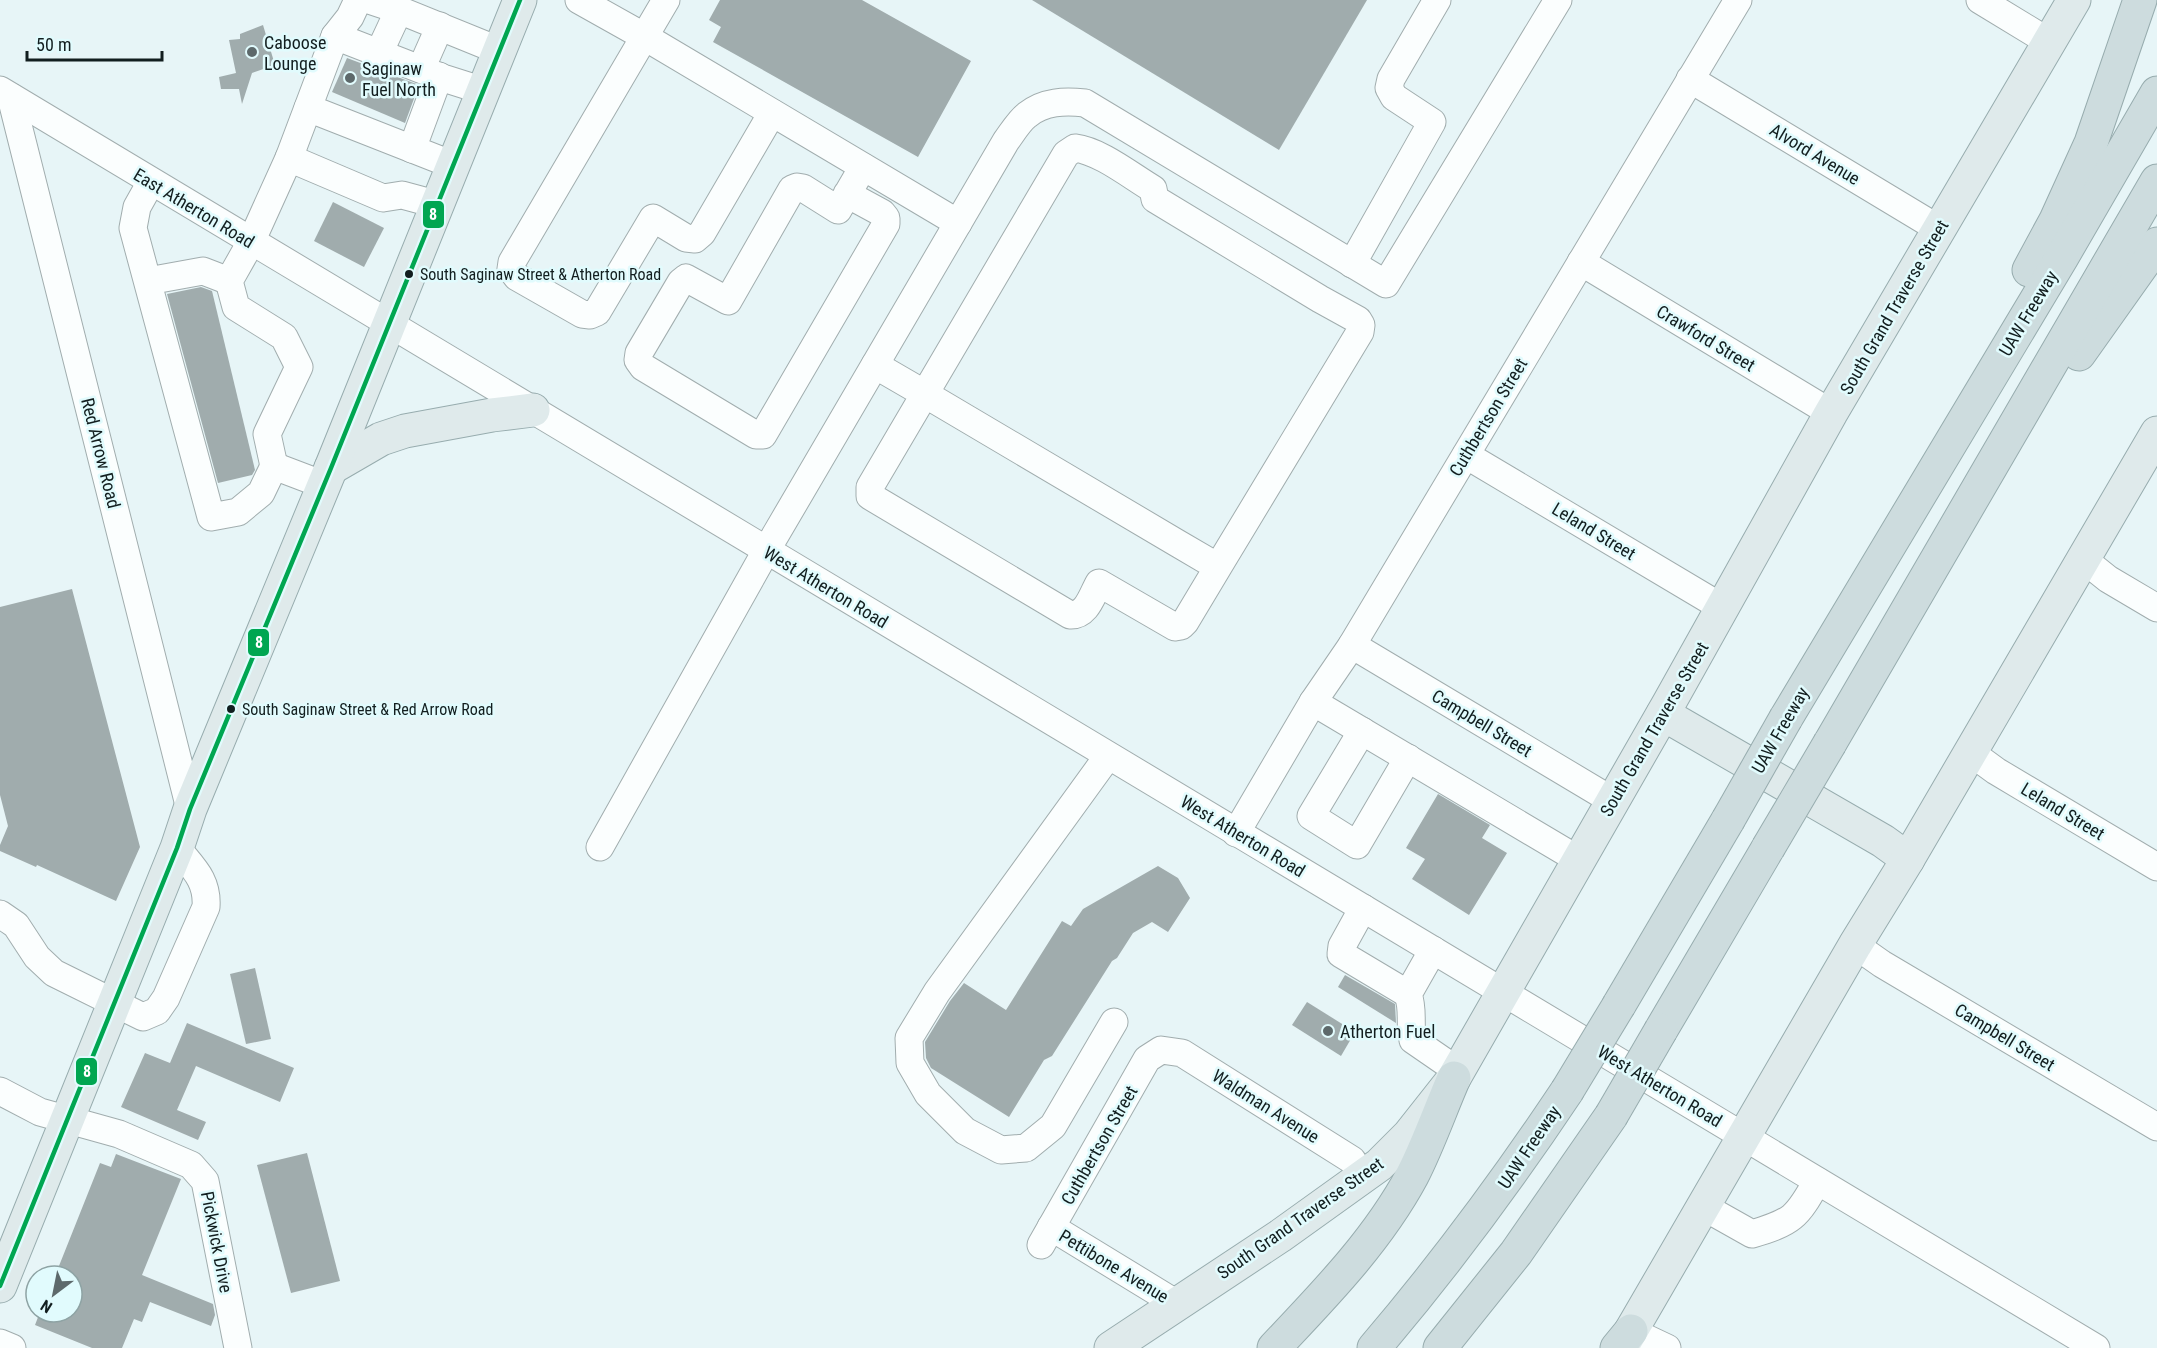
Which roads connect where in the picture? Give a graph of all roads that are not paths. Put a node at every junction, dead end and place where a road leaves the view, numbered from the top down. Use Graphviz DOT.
graph roads {
  1 [pos="358,0"];
  2 [pos="369,0"];
  3 [pos="520,0"];
  4 [pos="579,0"];
  5 [pos="666,0"];
  6 [pos="1437,0"];
  7 [pos="1558,0"];
  8 [pos="1738,0"];
  9 [pos="1980,0"];
  10 [pos="2074,0"];
  11 [pos="2140,0"];
  12 [pos="399,10"];
  13 [pos="440,26"];
  14 [pos="334,36"];
  15 [pos="645,37"];
  16 [pos="2049,42"];
  17 [pos="500,51"];
  18 [pos="379,53"];
  19 [pos="430,73"];
  20 [pos="1690,79"];
  21 [pos="484,91"];
  22 [pos="2157,93"];
  23 [pos="6,94"];
  24 [pos="308,108"];
  25 [pos="772,112"];
  26 [pos="412,149"];
  27 [pos="289,158"];
  28 [pos="453,165"];
  29 [pos="863,167"];
  30 [pos="2157,181"];
  31 [pos="151,182"];
  32 [pos="848,194"];
  33 [pos="439,205"];
  34 [pos="958,223"];
  35 [pos="1939,229"];
  36 [pos="251,242"];
  37 [pos="2157,244"];
  38 [pos="1581,262"];
  39 [pos="1352,264"];
  40 [pos="148,281"];
  41 [pos="229,281"];
  42 [pos="389,324"];
  43 [pos="875,365"];
  44 [pos="925,394"];
  45 [pos="533,410"];
  46 [pos="1831,413"];
  47 [pos="2157,433"];
  48 [pos="1466,455"];
  49 [pos="274,466"];
  50 [pos="328,476"];
  51 [pos="766,551"];
  52 [pos="2083,559"];
  53 [pos="1218,567"];
  54 [pos="1868,581"];
  55 [pos="1723,608"];
  56 [pos="2157,608"];
  57 [pos="1899,625"];
  58 [pos="1352,645"];
  59 [pos="1313,702"];
  60 [pos="1663,714"];
  61 [pos="1362,731"];
  62 [pos="1970,752"];
  63 [pos="1108,756"];
  64 [pos="1408,758"];
  65 [pos="1613,801"];
  66 [pos="190,809"];
  67 [pos="1236,833"];
  68 [pos="600,847"];
  69 [pos="177,848"];
  70 [pos="1908,859"];
  71 [pos="1579,860"];
  72 [pos="2157,867"];
  73 [pos="1363,908"];
  74 [pos="0,914"];
  75 [pos="1855,945"];
  76 [pos="1433,950"];
  77 [pos="1502,992"];
  78 [pos="1408,993"];
  79 [pos="113,1003"];
  80 [pos="1114,1022"];
  81 [pos="1161,1050"];
  82 [pos="1456,1074"];
  83 [pos="2,1099"];
  84 [pos="66,1120"];
  85 [pos="2157,1127"];
  86 [pos="1745,1138"];
  87 [pos="1363,1177"];
  88 [pos="1817,1181"];
  89 [pos="1704,1208"];
  90 [pos="1046,1236"];
  91 [pos="0,1286"];
  92 [pos="1177,1304"];
  93 [pos="1623,1342"];
  94 [pos="0,1343"];
  95 [pos="12,1348"];
  96 [pos="238,1348"];
  97 [pos="1111,1348"];
  98 [pos="1274,1348"];
  99 [pos="1374,1348"];
  100 [pos="1440,1348"];
  101 [pos="1667,1348"];
  102 [pos="2096,1348"];
  1 -- 14 [label="street"];
  2 -- 12 [label="street"];
  3 -- 17 [label="main road"];
  4 -- 15 [label="street"];
  5 -- 15 [label="street"];
  6 -- 39 [label="street"];
  7 -- 39 [label="street"];
  8 -- 20 [label="street, Cuthbertson Street"];
  9 -- 16 [label="street"];
  10 -- 16 [label="main road, South Grand Traverse Street"];
  11 -- 54 [label="highway"];
  12 -- 13 [label="street"];
  12 -- 18 [label="street"];
  13 -- 17 [label="street"];
  13 -- 19 [label="street"];
  14 -- 18 [label="street"];
  14 -- 24 [label="street"];
  15 -- 25 [label="street"];
  15 -- 25 [label="street"];
  16 -- 35 [label="main road, South Grand Traverse Street"];
  17 -- 21 [label="main road"];
  18 -- 19 [label="street"];
  19 -- 21 [label="street"];
  19 -- 26 [label="street"];
  20 -- 35 [label="street, Alvord Avenue"];
  20 -- 38 [label="street, Cuthbertson Street"];
  21 -- 28 [label="main road"];
  22 -- 54 [label="highway, UAW Freeway"];
  23 -- 31 [label="street, East Atherton Road"];
  23 -- 66 [label="street, Red Arrow Road"];
  24 -- 26 [label="street"];
  24 -- 27 [label="street"];
  25 -- 29 [label="street"];
  26 -- 28 [label="street"];
  27 -- 33 [label="street"];
  27 -- 36 [label="street"];
  28 -- 33 [label="main road"];
  29 -- 32 [label="street"];
  29 -- 34 [label="street"];
  30 -- 57 [label="highway"];
  31 -- 36 [label="street, East Atherton Road"];
  31 -- 40 [label="street"];
  32 -- 32 [label="street"];
  33 -- 42 [label="main road"];
  34 -- 39 [label="street"];
  34 -- 43 [label="street"];
  35 -- 46 [label="main road, South Grand Traverse Street"];
  36 -- 41 [label="street"];
  36 -- 42 [label="street, East Atherton Road"];
  37 -- 57 [label="highway"];
  38 -- 46 [label="street, Crawford Street"];
  38 -- 48 [label="street, Cuthbertson Street"];
  40 -- 41 [label="street"];
  40 -- 49 [label="street"];
  41 -- 49 [label="street"];
  42 -- 45 [label="street, West Atherton Road"];
  42 -- 50 [label="main road"];
  43 -- 44 [label="street"];
  43 -- 51 [label="street"];
  44 -- 53 [label="street"];
  44 -- 53 [label="street"];
  44 -- 53 [label="street"];
  45 -- 50 [label="main road"];
  45 -- 51 [label="street, West Atherton Road"];
  46 -- 55 [label="main road, South Grand Traverse Street"];
  47 -- 52 [label="main road"];
  48 -- 55 [label="street, Leland Street"];
  48 -- 58 [label="street, Cuthbertson Street"];
  49 -- 50 [label="street"];
  50 -- 66 [label="main road"];
  51 -- 63 [label="street, West Atherton Road"];
  51 -- 68 [label="street"];
  52 -- 56 [label="street"];
  52 -- 62 [label="main road"];
  54 -- 99 [label="highway, UAW Freeway, bridge"];
  55 -- 60 [label="main road, South Grand Traverse Street"];
  57 -- 100 [label="highway, bridge"];
  58 -- 59 [label="street, Cuthbertson Street"];
  58 -- 65 [label="street, Campbell Street"];
  59 -- 61 [label="street"];
  59 -- 67 [label="street, Cuthbertson Street"];
  60 -- 65 [label="main road, South Grand Traverse Street"];
  60 -- 70 [label="main road"];
  61 -- 64 [label="street"];
  61 -- 64 [label="street"];
  62 -- 70 [label="main road"];
  62 -- 72 [label="street, Leland Street"];
  63 -- 67 [label="street, West Atherton Road"];
  63 -- 80 [label="street"];
  64 -- 71 [label="street"];
  65 -- 71 [label="main road, South Grand Traverse Street"];
  66 -- 69 [label="main road"];
  67 -- 73 [label="street, West Atherton Road"];
  69 -- 79 [label="main road"];
  69 -- 79 [label="street"];
  70 -- 75 [label="main road"];
  71 -- 77 [label="main road, South Grand Traverse Street"];
  73 -- 76 [label="street, West Atherton Road"];
  73 -- 78 [label="street"];
  74 -- 79 [label="street"];
  75 -- 85 [label="street, Campbell Street"];
  75 -- 86 [label="main road"];
  76 -- 77 [label="street, West Atherton Road"];
  76 -- 78 [label="street"];
  77 -- 82 [label="main road, South Grand Traverse Street"];
  77 -- 86 [label="street, West Atherton Road"];
  78 -- 82 [label="street"];
  79 -- 84 [label="main road"];
  81 -- 87 [label="street, Waldman Avenue"];
  81 -- 90 [label="street, Cuthbertson Street"];
  82 -- 87 [label="main road, South Grand Traverse Street"];
  82 -- 98 [label="highway"];
  83 -- 84 [label="street, Pickwick Drive"];
  84 -- 91 [label="main road"];
  84 -- 96 [label="street, Pickwick Drive"];
  86 -- 88 [label="street, West Atherton Road"];
  86 -- 89 [label="main road"];
  87 -- 92 [label="main road, South Grand Traverse Street"];
  88 -- 89 [label="street"];
  88 -- 102 [label="street, West Atherton Road"];
  89 -- 93 [label="main road"];
  90 -- 92 [label="street, Pettibone Avenue"];
  92 -- 97 [label="main road, South Grand Traverse Street"];
  93 -- 101 [label="street"];
  94 -- 95 [label="street"];
}
